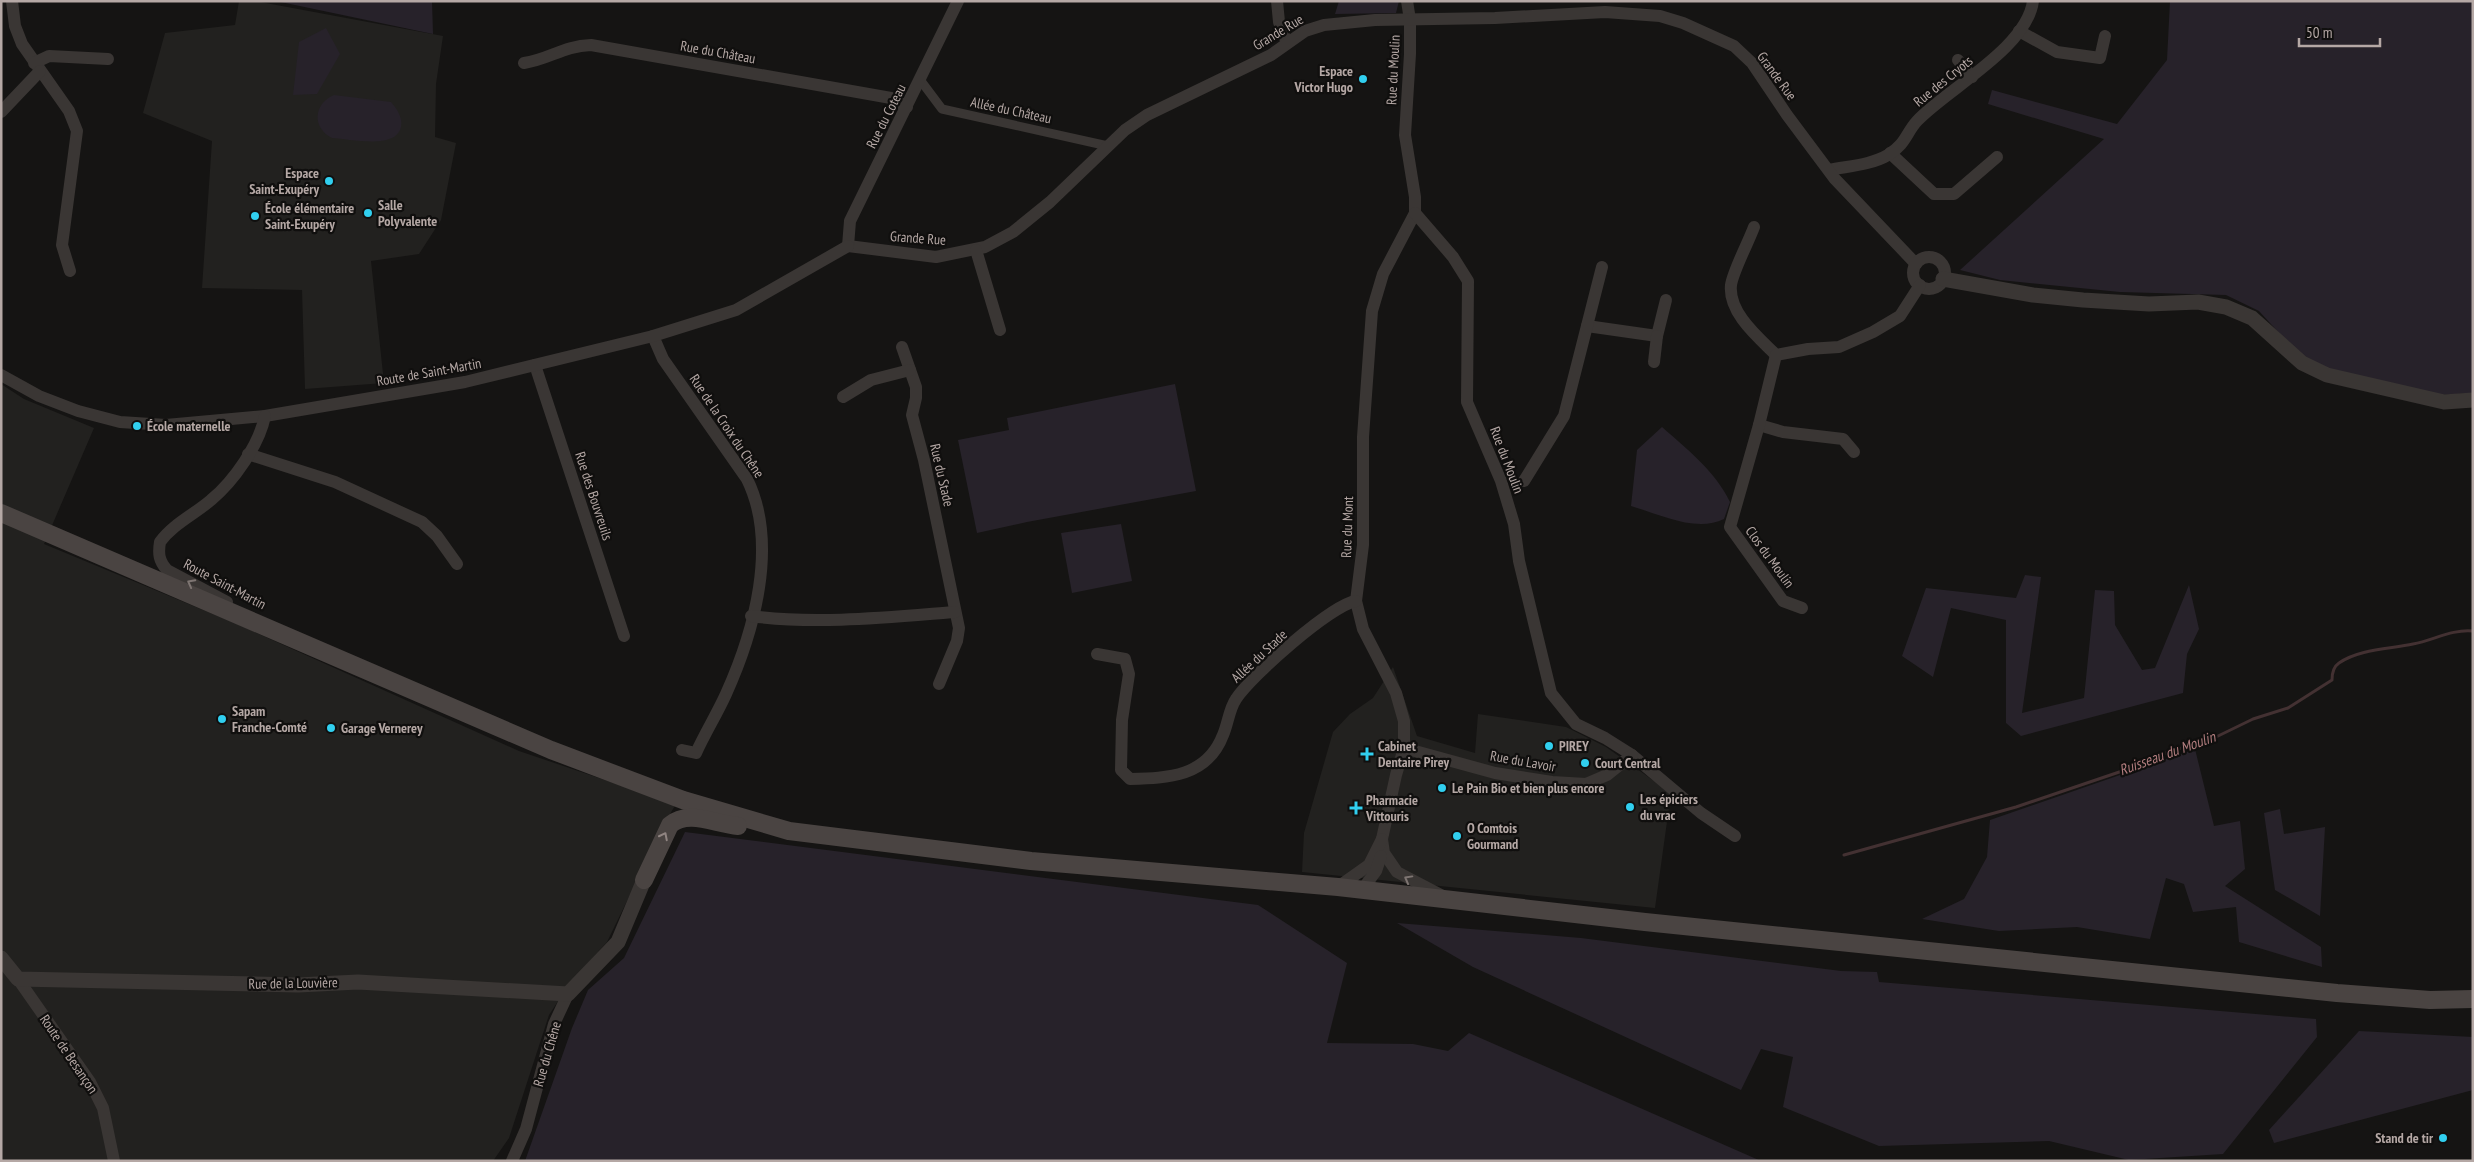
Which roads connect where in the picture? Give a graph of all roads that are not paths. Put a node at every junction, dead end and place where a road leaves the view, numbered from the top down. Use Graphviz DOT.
graph roads {
  1 [pos="12,1"];
  2 [pos="958,1"];
  3 [pos="1277,1"];
  4 [pos="1407,1"];
  5 [pos="2033,1"];
  6 [pos="1410,20"];
  7 [pos="2019,30"];
  8 [pos="2105,36"];
  9 [pos="1287,43"];
  10 [pos="108,58"];
  11 [pos="1958,60"];
  12 [pos="524,63"];
  13 [pos="37,67"];
  14 [pos="1972,77"];
  15 [pos="921,80"];
  16 [pos="906,107"];
  17 [pos="1,112"];
  18 [pos="1108,146"];
  19 [pos="1890,153"];
  20 [pos="1997,157"];
  21 [pos="1829,170"];
  22 [pos="1414,213"];
  23 [pos="1754,227"];
  24 [pos="848,246"];
  25 [pos="976,250"];
  26 [pos="1916,264"];
  27 [pos="1602,267"];
  28 [pos="70,271"];
  29 [pos="1944,279"];
  30 [pos="1920,285"];
  31 [pos="1666,300"];
  32 [pos="1587,326"];
  33 [pos="1000,330"];
  34 [pos="653,336"];
  35 [pos="1657,336"];
  36 [pos="902,346"];
  37 [pos="1776,355"];
  38 [pos="1654,362"];
  39 [pos="535,365"];
  40 [pos="910,370"];
  41 [pos="1,375"];
  42 [pos="843,397"];
  43 [pos="2473,400"];
  44 [pos="265,416"];
  45 [pos="1759,426"];
  46 [pos="1854,452"];
  47 [pos="248,454"];
  48 [pos="1524,481"];
  49 [pos="1,513"];
  50 [pos="457,564"];
  51 [pos="1356,601"];
  52 [pos="1802,608"];
  53 [pos="955,612"];
  54 [pos="751,616"];
  55 [pos="624,636"];
  56 [pos="311,647"];
  57 [pos="1097,654"];
  58 [pos="939,684"];
  59 [pos="1404,748"];
  60 [pos="682,750"];
  61 [pos="1632,755"];
  62 [pos="789,830"];
  63 [pos="1735,836"];
  64 [pos="1381,842"];
  65 [pos="644,880"];
  66 [pos="1338,887"];
  67 [pos="1362,890"];
  68 [pos="1452,900"];
  69 [pos="1,958"];
  70 [pos="18,979"];
  71 [pos="568,994"];
  72 [pos="2473,999"];
  73 [pos="114,1161"];
  74 [pos="512,1161"];
  1 -- 13 [label="street"];
  2 -- 15 [label="street, Rue du Coteau"];
  3 -- 9 [label="street"];
  4 -- 6 [label="street, Rue du Moulin"];
  5 -- 7 [label="street, Rue des Cryots"];
  6 -- 9 [label="street, Grande Rue"];
  6 -- 21 [label="street, Grande Rue"];
  6 -- 22 [label="street, Rue du Moulin"];
  7 -- 8 [label="street"];
  7 -- 14 [label="street, Rue des Cryots"];
  9 -- 18 [label="street, Grande Rue"];
  10 -- 13 [label="street"];
  11 -- 14 [label="street"];
  12 -- 16 [label="street, Rue du Château"];
  13 -- 17 [label="street"];
  13 -- 28 [label="street"];
  14 -- 19 [label="street, Rue des Cryots"];
  15 -- 16 [label="street, Rue du Coteau"];
  15 -- 18 [label="street, Allée du Château"];
  16 -- 24 [label="street, Rue du Coteau"];
  18 -- 25 [label="street, Grande Rue"];
  19 -- 20 [label="street"];
  19 -- 21 [label="street, Rue des Cryots"];
  21 -- 26 [label="street, Grande Rue"];
  22 -- 51 [label="street, Rue du Mont"];
  22 -- 61 [label="street, Rue du Moulin"];
  23 -- 37 [label="street"];
  24 -- 25 [label="street, Grande Rue"];
  24 -- 34 [label="street, Route de Saint-Martin"];
  25 -- 33 [label="street"];
  26 -- 29 [label="street"];
  26 -- 30 [label="street"];
  27 -- 32 [label="street"];
  29 -- 30 [label="street"];
  29 -- 43 [label="street"];
  30 -- 37 [label="street"];
  31 -- 35 [label="street"];
  32 -- 35 [label="street"];
  32 -- 48 [label="street"];
  34 -- 39 [label="street, Route de Saint-Martin"];
  34 -- 54 [label="street, Rue de la Croix du Chêne"];
  35 -- 38 [label="street"];
  36 -- 40 [label="street, Rue du Stade"];
  37 -- 45 [label="street, Clos du Moulin"];
  39 -- 44 [label="street, Route de Saint-Martin"];
  39 -- 55 [label="street, Rue des Bouvreuils"];
  40 -- 42 [label="street"];
  40 -- 53 [label="street, Rue du Stade"];
  41 -- 44 [label="street, Route de Saint-Martin"];
  44 -- 47 [label="street, Route Saint-Martin"];
  45 -- 46 [label="street"];
  45 -- 52 [label="street, Clos du Moulin"];
  47 -- 50 [label="street"];
  56 -- 47 [label="street, Route Saint-Martin, one-way"];
  49 -- 56 [label="main road"];
  51 -- 57 [label="street, Allée du Stade"];
  51 -- 59 [label="street, Rue du Mont"];
  53 -- 54 [label="street"];
  53 -- 58 [label="street, Rue du Stade"];
  54 -- 60 [label="street, Rue de la Croix du Chêne"];
  56 -- 62 [label="main road"];
  59 -- 61 [label="street, Rue du Lavoir"];
  59 -- 64 [label="street, Rue du Mont"];
  61 -- 63 [label="street, Rue du Moulin"];
  65 -- 62 [label="main road, one-way"];
  62 -- 66 [label="main road"];
  64 -- 66 [label="street"];
  64 -- 67 [label="street"];
  68 -- 64 [label="street, one-way"];
  65 -- 71 [label="street, Rue du Chêne"];
  66 -- 67 [label="main road"];
  67 -- 68 [label="main road"];
  68 -- 72 [label="main road"];
  69 -- 70 [label="street, Route de Besançon"];
  70 -- 71 [label="street, Rue de la Louvière"];
  70 -- 73 [label="street, Route de Besançon"];
  71 -- 74 [label="street, Rue du Chêne"];
}
